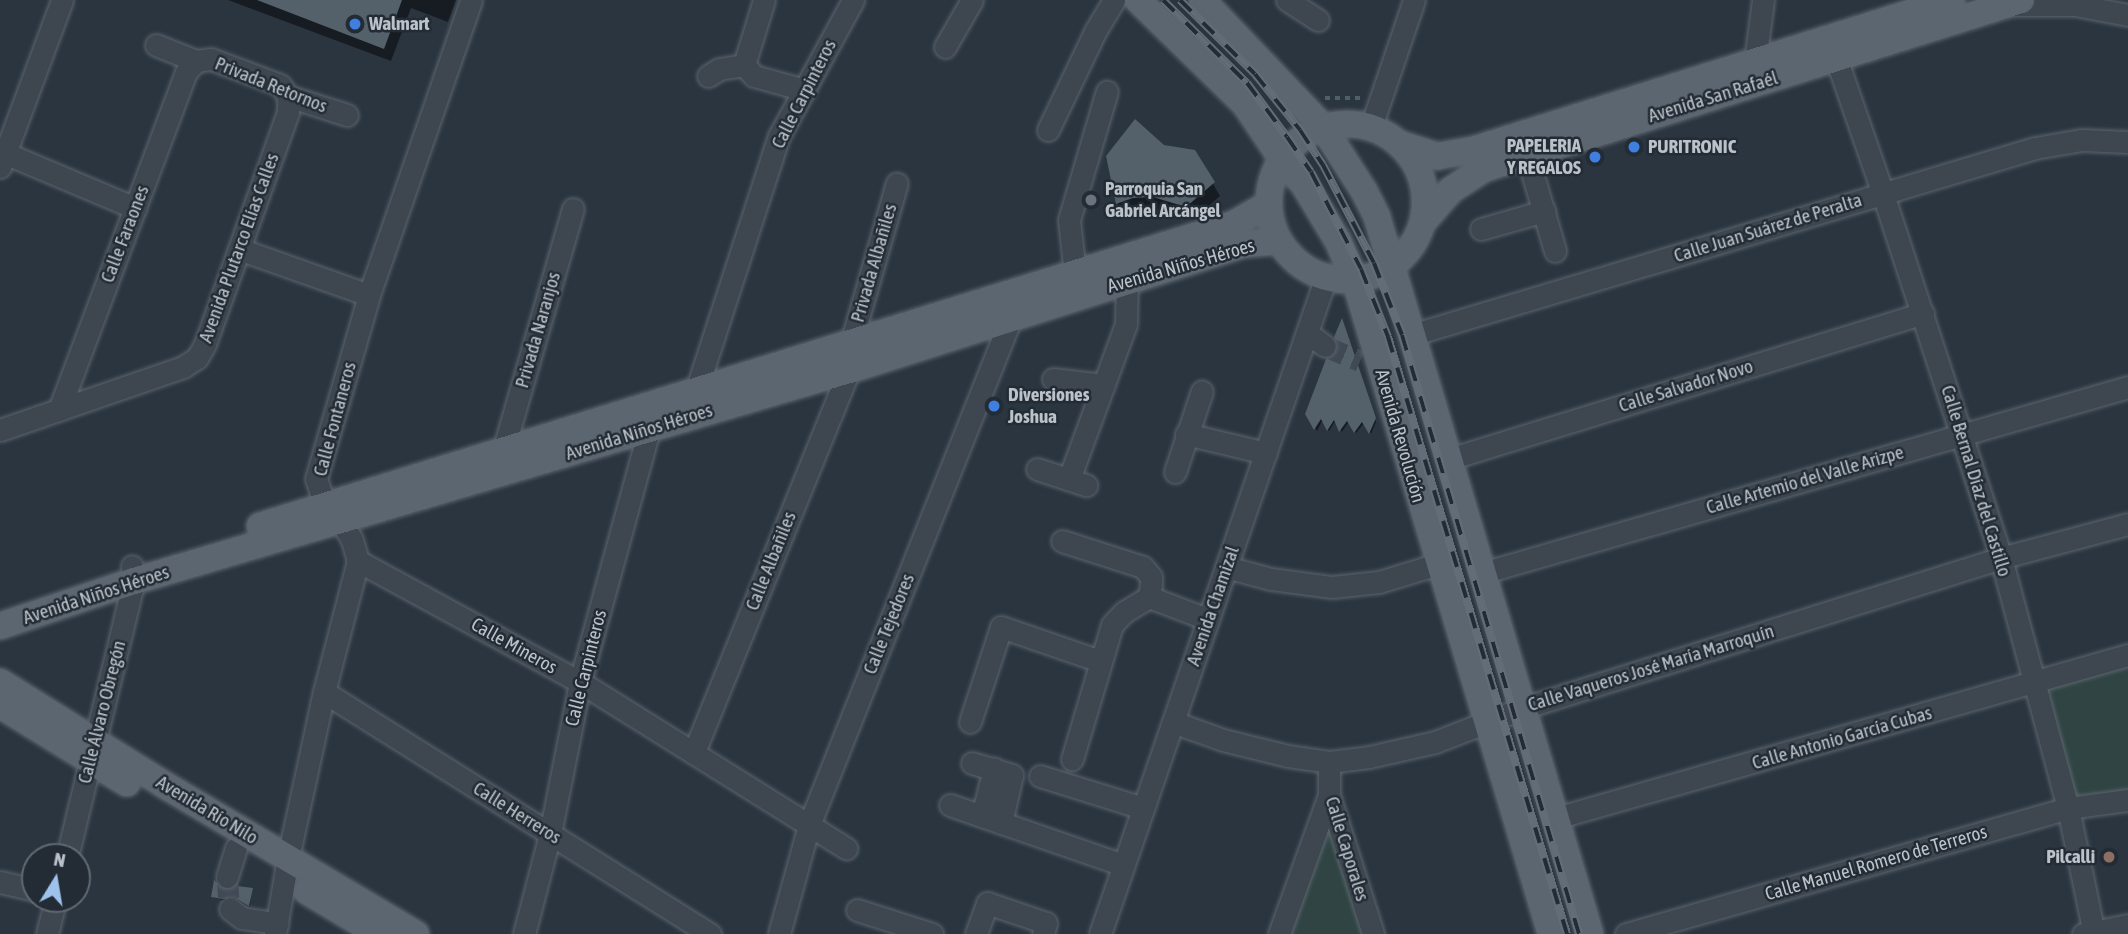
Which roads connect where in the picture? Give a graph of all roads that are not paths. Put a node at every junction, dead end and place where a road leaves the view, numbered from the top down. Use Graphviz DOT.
graph roads {
  1 [pos="471,0"];
  2 [pos="764,0"];
  3 [pos="853,0"];
  4 [pos="972,0"];
  5 [pos="1114,0"];
  6 [pos="1139,0"];
  7 [pos="1202,0"];
  8 [pos="1287,0"];
  9 [pos="1414,0"];
  10 [pos="1763,0"];
  11 [pos="1951,0"];
  12 [pos="57,3"];
  13 [pos="2012,3"];
  14 [pos="1922,14"];
  15 [pos="2128,15"];
  16 [pos="1318,20"];
  17 [pos="156,44"];
  18 [pos="945,47"];
  19 [pos="1829,49"];
  20 [pos="196,61"];
  21 [pos="1755,61"];
  22 [pos="744,65"];
  23 [pos="708,76"];
  24 [pos="805,90"];
  25 [pos="1107,91"];
  26 [pos="288,96"];
  27 [pos="347,115"];
  28 [pos="1323,127"];
  29 [pos="1371,127"];
  30 [pos="1048,130"];
  31 [pos="2128,142"];
  32 [pos="1400,144"];
  33 [pos="1527,155"];
  34 [pos="1282,156"];
  35 [pos="2,158"];
  36 [pos="897,183"];
  37 [pos="1883,194"];
  38 [pos="1268,205"];
  39 [pos="135,208"];
  40 [pos="573,209"];
  41 [pos="1544,211"];
  42 [pos="1423,222"];
  43 [pos="1481,229"];
  44 [pos="1278,241"];
  45 [pos="239,249"];
  46 [pos="1555,251"];
  47 [pos="1390,267"];
  48 [pos="1075,274"];
  49 [pos="1326,277"];
  50 [pos="1355,280"];
  51 [pos="1127,281"];
  52 [pos="369,295"];
  53 [pos="1923,313"];
  54 [pos="1012,318"];
  55 [pos="1307,333"];
  56 [pos="1411,335"];
  57 [pos="852,343"];
  58 [pos="1325,346"];
  59 [pos="849,370"];
  60 [pos="1053,379"];
  61 [pos="1104,385"];
  62 [pos="2128,387"];
  63 [pos="696,391"];
  64 [pos="1202,391"];
  65 [pos="656,404"];
  66 [pos="59,410"];
  67 [pos="649,429"];
  68 [pos="0,430"];
  69 [pos="1186,434"];
  70 [pos="1964,435"];
  71 [pos="503,451"];
  72 [pos="1266,453"];
  73 [pos="1448,459"];
  74 [pos="1037,468"];
  75 [pos="1175,471"];
  76 [pos="333,514"];
  77 [pos="2128,524"];
  78 [pos="1062,541"];
  79 [pos="2001,558"];
  80 [pos="358,561"];
  81 [pos="1438,564"];
  82 [pos="1226,567"];
  83 [pos="1482,573"];
  84 [pos="133,574"];
  85 [pos="1149,597"];
  86 [pos="0,607"];
  87 [pos="1208,618"];
  88 [pos="0,626"];
  89 [pos="2128,655"];
  90 [pos="1100,661"];
  91 [pos="0,682"];
  92 [pos="580,682"];
  93 [pos="2035,684"];
  94 [pos="324,692"];
  95 [pos="0,705"];
  96 [pos="1523,708"];
  97 [pos="1486,720"];
  98 [pos="970,722"];
  99 [pos="1173,722"];
  100 [pos="93,751"];
  101 [pos="694,752"];
  102 [pos="1072,759"];
  103 [pos="1329,762"];
  104 [pos="972,763"];
  105 [pos="1040,776"];
  106 [pos="1329,795"];
  107 [pos="2128,800"];
  108 [pos="950,806"];
  109 [pos="1143,808"];
  110 [pos="2068,808"];
  111 [pos="1556,818"];
  112 [pos="991,820"];
  113 [pos="809,825"];
  114 [pos="550,834"];
  115 [pos="70,843"];
  116 [pos="236,848"];
  117 [pos="846,848"];
  118 [pos="1123,865"];
  119 [pos="287,868"];
  120 [pos="227,877"];
  121 [pos="0,882"];
  122 [pos="21,887"];
  123 [pos="230,909"];
  124 [pos="857,910"];
  125 [pos="52,913"];
  126 [pos="2128,925"];
  127 [pos="276,929"];
  128 [pos="2090,933"];
  129 [pos="47,934"];
  130 [pos="379,934"];
  131 [pos="416,934"];
  132 [pos="524,934"];
  133 [pos="710,934"];
  134 [pos="779,934"];
  135 [pos="932,934"];
  136 [pos="976,934"];
  137 [pos="1042,934"];
  138 [pos="1100,934"];
  139 [pos="1279,934"];
  140 [pos="1373,934"];
  141 [pos="1551,934"];
  142 [pos="1590,934"];
  143 [pos="1626,934"];
  1 -- 52 [label="street, Calle Fontaneros"];
  2 -- 22 [label="street"];
  3 -- 24 [label="street, Calle Carpinteros"];
  4 -- 18 [label="street"];
  5 -- 30 [label="street"];
  6 -- 34 [label="main road, Avenida Revolución"];
  7 -- 28 [label="main road, Avenida Revolución"];
  8 -- 16 [label="street"];
  9 -- 29 [label="street"];
  10 -- 21 [label="street"];
  11 -- 14 [label="main road, Avenida San Rafaél"];
  12 -- 35 [label="street"];
  13 -- 14 [label="main road, Avenida San Rafaél"];
  13 -- 15 [label="street"];
  14 -- 19 [label="main road, Avenida San Rafaél"];
  17 -- 20 [label="street, Privada Retornos"];
  19 -- 21 [label="main road, Avenida San Rafaél"];
  19 -- 33 [label="main road, Avenida San Rafaél"];
  19 -- 37 [label="street, Calle Bernal Díaz del Castillo"];
  20 -- 26 [label="street, Privada Retornos"];
  20 -- 39 [label="street, Calle Faraones"];
  21 -- 32 [label="main road, Avenida San Rafaél"];
  22 -- 23 [label="street"];
  22 -- 24 [label="street"];
  24 -- 63 [label="street, Calle Carpinteros"];
  25 -- 48 [label="street"];
  26 -- 27 [label="street, Privada Retornos"];
  26 -- 45 [label="street, Avenida Plutarco Elías Calles"];
  28 -- 29 [label="main road"];
  28 -- 34 [label="main road"];
  28 -- 47 [label="main road, Avenida Revolución"];
  29 -- 32 [label="main road"];
  31 -- 37 [label="street, Calle Juan Suárez de Peralta"];
  32 -- 42 [label="main road"];
  33 -- 41 [label="street"];
  33 -- 42 [label="main road, Avenida San Rafaél"];
  34 -- 38 [label="main road"];
  34 -- 50 [label="main road, Avenida Revolución"];
  35 -- 39 [label="street"];
  36 -- 57 [label="street, Privada Albañiles"];
  37 -- 53 [label="street, Calle Bernal Díaz del Castillo"];
  37 -- 56 [label="street, Calle Juan Suárez de Peralta"];
  38 -- 44 [label="main road"];
  38 -- 48 [label="main road, Avenida Niños Héroes"];
  39 -- 66 [label="street, Calle Faraones"];
  40 -- 71 [label="street, Privada Naranjos"];
  41 -- 43 [label="street"];
  41 -- 46 [label="street"];
  42 -- 47 [label="main road"];
  44 -- 49 [label="main road"];
  44 -- 51 [label="main road, Avenida Niños Héroes"];
  45 -- 52 [label="street"];
  45 -- 66 [label="street, Avenida Plutarco Elías Calles"];
  47 -- 50 [label="main road"];
  47 -- 56 [label="main road, Avenida Revolución"];
  48 -- 57 [label="main road, Avenida Niños Héroes"];
  49 -- 50 [label="main road"];
  49 -- 55 [label="street, Avenida Chamizal"];
  50 -- 81 [label="main road, Avenida Revolución"];
  51 -- 54 [label="main road, Avenida Niños Héroes"];
  51 -- 61 [label="street"];
  52 -- 76 [label="street, Calle Fontaneros"];
  53 -- 70 [label="street, Calle Bernal Díaz del Castillo"];
  53 -- 73 [label="street, Calle Salvador Novo"];
  54 -- 59 [label="main road, Avenida Niños Héroes"];
  54 -- 113 [label="street, Calle Tejedores"];
  55 -- 58 [label="street"];
  55 -- 72 [label="street, Avenida Chamizal"];
  56 -- 73 [label="main road, Avenida Revolución"];
  57 -- 63 [label="main road, Avenida Niños Héroes"];
  59 -- 67 [label="main road, Avenida Niños Héroes"];
  59 -- 101 [label="street, Calle Albañiles"];
  60 -- 61 [label="street"];
  61 -- 74 [label="street"];
  62 -- 70 [label="street, Calle Artemio del Valle Arizpe"];
  63 -- 65 [label="main road, Avenida Niños Héroes"];
  64 -- 69 [label="street"];
  65 -- 67 [label="street, Calle Carpinteros"];
  65 -- 71 [label="main road, Avenida Niños Héroes"];
  66 -- 68 [label="street, Avenida Plutarco Elías Calles"];
  67 -- 76 [label="main road, Avenida Niños Héroes"];
  67 -- 92 [label="street, Calle Carpinteros"];
  69 -- 72 [label="street"];
  69 -- 75 [label="street"];
  70 -- 79 [label="street, Calle Bernal Díaz del Castillo"];
  70 -- 83 [label="street, Calle Artemio del Valle Arizpe"];
  71 -- 76 [label="main road, Avenida Niños Héroes"];
  72 -- 82 [label="street, Avenida Chamizal"];
  73 -- 83 [label="main road, Avenida Revolución"];
  76 -- 80 [label="street, Calle Fontaneros"];
  76 -- 84 [label="main road, Avenida Niños Héroes"];
  77 -- 79 [label="street, Calle Vaqueros José María Marroquín"];
  78 -- 85 [label="street"];
  79 -- 93 [label="street, Calle Bernal Díaz del Castillo"];
  79 -- 96 [label="street, Calle Vaqueros José María Marroquín"];
  80 -- 92 [label="street, Calle Mineros"];
  80 -- 94 [label="street"];
  81 -- 82 [label="street"];
  81 -- 97 [label="main road, Avenida Revolución"];
  82 -- 87 [label="street, Avenida Chamizal"];
  83 -- 96 [label="main road, Avenida Revolución"];
  84 -- 86 [label="main road, Avenida Niños Héroes"];
  84 -- 88 [label="main road, Avenida Niños Héroes"];
  84 -- 100 [label="street, Calle Álvaro Obregón"];
  85 -- 87 [label="street"];
  85 -- 90 [label="street"];
  87 -- 99 [label="street, Avenida Chamizal"];
  89 -- 93 [label="street, Calle Antonio García Cubas"];
  90 -- 98 [label="street"];
  90 -- 102 [label="street"];
  91 -- 100 [label="main road, Avenida Río Nilo"];
  92 -- 101 [label="street, Calle Mineros"];
  92 -- 114 [label="street, Calle Carpinteros"];
  93 -- 110 [label="street, Calle Bernal Díaz del Castillo"];
  93 -- 111 [label="street, Calle Antonio García Cubas"];
  94 -- 114 [label="street, Calle Herreros"];
  94 -- 119 [label="street"];
  95 -- 100 [label="main road, Avenida Río Nilo"];
  96 -- 97 [label="street, Calle Vaqueros José María Marroquín"];
  96 -- 111 [label="main road, Avenida Revolución"];
  97 -- 103 [label="street, Calle Vaqueros José María Marroquín"];
  97 -- 141 [label="main road, Avenida Revolución"];
  99 -- 103 [label="street, Calle Vaqueros José María Marroquín"];
  99 -- 109 [label="street, Avenida Chamizal"];
  100 -- 115 [label="street, Calle Álvaro Obregón"];
  100 -- 116 [label="main road, Avenida Río Nilo"];
  100 -- 119 [label="main road, Avenida Río Nilo"];
  101 -- 113 [label="street, Calle Mineros"];
  103 -- 106 [label="street, Calle Caporales"];
  104 -- 112 [label="street"];
  105 -- 109 [label="street"];
  106 -- 139 [label="street"];
  106 -- 140 [label="street, Calle Caporales"];
  107 -- 110 [label="street, Calle Manuel Romero de Terreros"];
  108 -- 112 [label="street"];
  109 -- 118 [label="street, Avenida Chamizal"];
  110 -- 128 [label="street, Calle Bernal Díaz del Castillo"];
  110 -- 143 [label="street, Calle Manuel Romero de Terreros"];
  111 -- 142 [label="main road, Avenida Revolución"];
  112 -- 118 [label="street"];
  113 -- 117 [label="street, Calle Mineros"];
  113 -- 134 [label="street, Calle Tejedores"];
  114 -- 132 [label="street, Calle Carpinteros"];
  114 -- 133 [label="street, Calle Herreros"];
  116 -- 119 [label="main road, Avenida Río Nilo"];
  116 -- 120 [label="street"];
  118 -- 138 [label="street, Avenida Chamizal"];
  119 -- 127 [label="street"];
  119 -- 130 [label="main road, Avenida Río Nilo"];
  119 -- 131 [label="main road, Avenida Río Nilo"];
  121 -- 122 [label="street"];
  123 -- 127 [label="street"];
  124 -- 135 [label="street"];
  125 -- 129 [label="street"];
  126 -- 128 [label="street"];
  136 -- 137 [label="street"];
}
